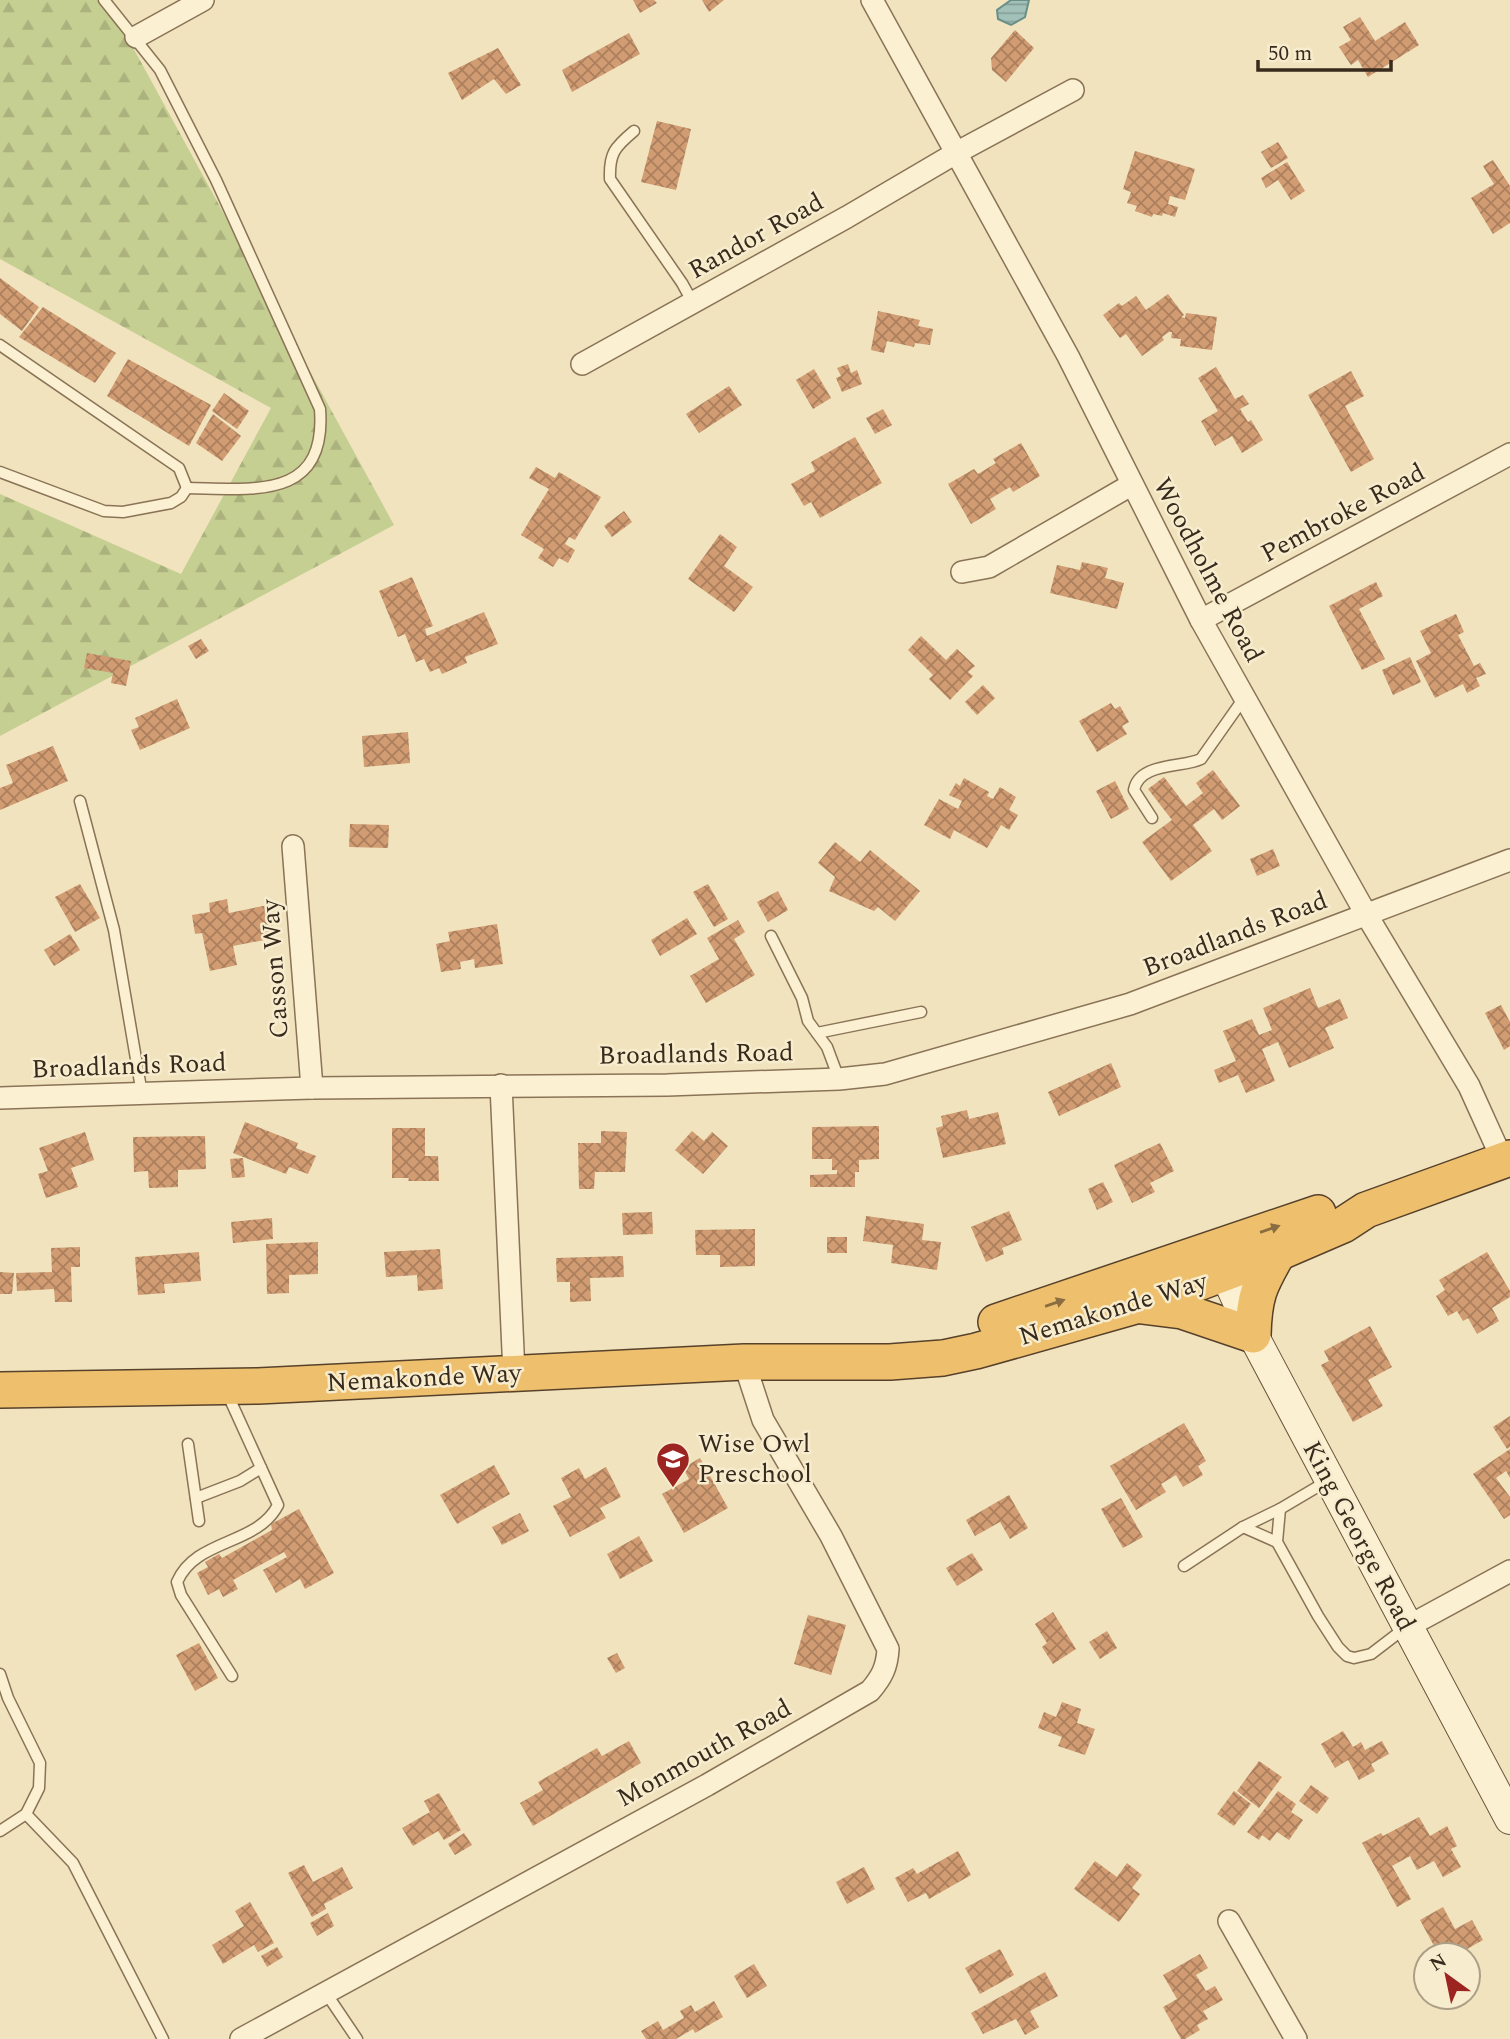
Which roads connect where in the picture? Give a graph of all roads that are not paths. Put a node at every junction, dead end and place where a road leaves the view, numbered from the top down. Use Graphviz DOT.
graph roads {
  1 [pos="104,0"];
  2 [pos="203,0"];
  3 [pos="872,0"];
  4 [pos="135,37"];
  5 [pos="1073,90"];
  6 [pos="634,131"];
  7 [pos="956,153"];
  8 [pos="693,303"];
  9 [pos="0,345"];
  10 [pos="582,364"];
  11 [pos="1510,454"];
  12 [pos="0,472"];
  13 [pos="1132,485"];
  14 [pos="187,488"];
  15 [pos="962,572"];
  16 [pos="1201,621"];
  17 [pos="1244,698"];
  18 [pos="80,801"];
  19 [pos="1152,818"];
  20 [pos="293,846"];
  21 [pos="1510,859"];
  22 [pos="1366,914"];
  23 [pos="771,936"];
  24 [pos="921,1013"];
  25 [pos="817,1033"];
  26 [pos="839,1079"];
  27 [pos="501,1084"];
  28 [pos="312,1088"];
  29 [pos="142,1094"];
  30 [pos="0,1098"];
  31 [pos="1506,1160"];
  32 [pos="1366,1210"];
  33 [pos="1278,1253"];
  34 [pos="1220,1261"];
  35 [pos="1139,1305"];
  36 [pos="1253,1335"];
  37 [pos="848,1361"];
  38 [pos="744,1362"];
  39 [pos="514,1373"];
  40 [pos="225,1387"];
  41 [pos="0,1390"];
  42 [pos="188,1444"];
  43 [pos="261,1468"];
  44 [pos="1329,1480"];
  45 [pos="196,1498"];
  46 [pos="1280,1509"];
  47 [pos="200,1521"];
  48 [pos="1243,1527"];
  49 [pos="1277,1542"];
  50 [pos="1184,1566"];
  51 [pos="1510,1571"];
  52 [pos="1406,1627"];
  53 [pos="0,1674"];
  54 [pos="232,1676"];
  55 [pos="26,1814"];
  56 [pos="1510,1819"];
  57 [pos="0,1831"];
  58 [pos="1229,1921"];
  59 [pos="326,1993"];
  60 [pos="163,2039"];
  61 [pos="242,2039"];
  62 [pos="357,2039"];
  63 [pos="1296,2039"];
  1 -- 4 [label="lane"];
  2 -- 4 [label="street"];
  3 -- 7 [label="street, Woodholme Road"];
  4 -- 14 [label="lane"];
  5 -- 7 [label="street, Randor Road"];
  6 -- 8 [label="lane"];
  7 -- 8 [label="street, Randor Road"];
  7 -- 13 [label="street, Woodholme Road"];
  8 -- 10 [label="street, Randor Road"];
  9 -- 14 [label="lane"];
  11 -- 16 [label="street, Pembroke Road"];
  12 -- 14 [label="lane"];
  13 -- 15 [label="street"];
  13 -- 16 [label="street, Woodholme Road"];
  16 -- 17 [label="street, Woodholme Road"];
  17 -- 19 [label="lane"];
  17 -- 22 [label="street, Woodholme Road"];
  18 -- 29 [label="lane"];
  20 -- 28 [label="street, Casson Way"];
  21 -- 22 [label="street, Broadlands Road"];
  22 -- 26 [label="street, Broadlands Road"];
  22 -- 31 [label="street, Woodholme Road"];
  23 -- 25 [label="lane"];
  24 -- 25 [label="lane"];
  25 -- 26 [label="lane"];
  26 -- 27 [label="street, Broadlands Road"];
  27 -- 28 [label="street, Broadlands Road"];
  27 -- 39 [label="street"];
  28 -- 29 [label="street, Broadlands Road"];
  29 -- 30 [label="street, Broadlands Road"];
  31 -- 32 [label="highway, Nemakonde Way"];
  32 -- 33 [label="highway, Nemakonde Way"];
  34 -- 32 [label="highway, Nemakonde Way, one-way"];
  33 -- 34 [label="highway, Nemakonde Way"];
  33 -- 36 [label="highway"];
  34 -- 35 [label="highway, Nemakonde Way"];
  34 -- 36 [label="main road, King George Road"];
  37 -- 34 [label="highway, Nemakonde Way, one-way"];
  35 -- 36 [label="highway"];
  35 -- 37 [label="highway, Nemakonde Way"];
  36 -- 44 [label="main road, King George Road"];
  37 -- 38 [label="highway, Nemakonde Way"];
  38 -- 39 [label="highway, Nemakonde Way"];
  38 -- 59 [label="street, Monmouth Road"];
  39 -- 40 [label="highway, Nemakonde Way"];
  40 -- 41 [label="highway, Nemakonde Way"];
  40 -- 43 [label="lane"];
  42 -- 45 [label="lane"];
  43 -- 45 [label="lane"];
  43 -- 54 [label="lane"];
  44 -- 46 [label="lane"];
  44 -- 52 [label="main road, King George Road"];
  45 -- 47 [label="lane"];
  46 -- 48 [label="lane"];
  46 -- 49 [label="lane"];
  48 -- 49 [label="lane"];
  48 -- 50 [label="lane"];
  49 -- 52 [label="lane"];
  51 -- 52 [label="street"];
  52 -- 56 [label="main road, King George Road"];
  53 -- 55 [label="lane"];
  55 -- 57 [label="lane"];
  55 -- 60 [label="lane"];
  58 -- 63 [label="street"];
  59 -- 61 [label="street, Monmouth Road"];
  59 -- 62 [label="lane"];
}
